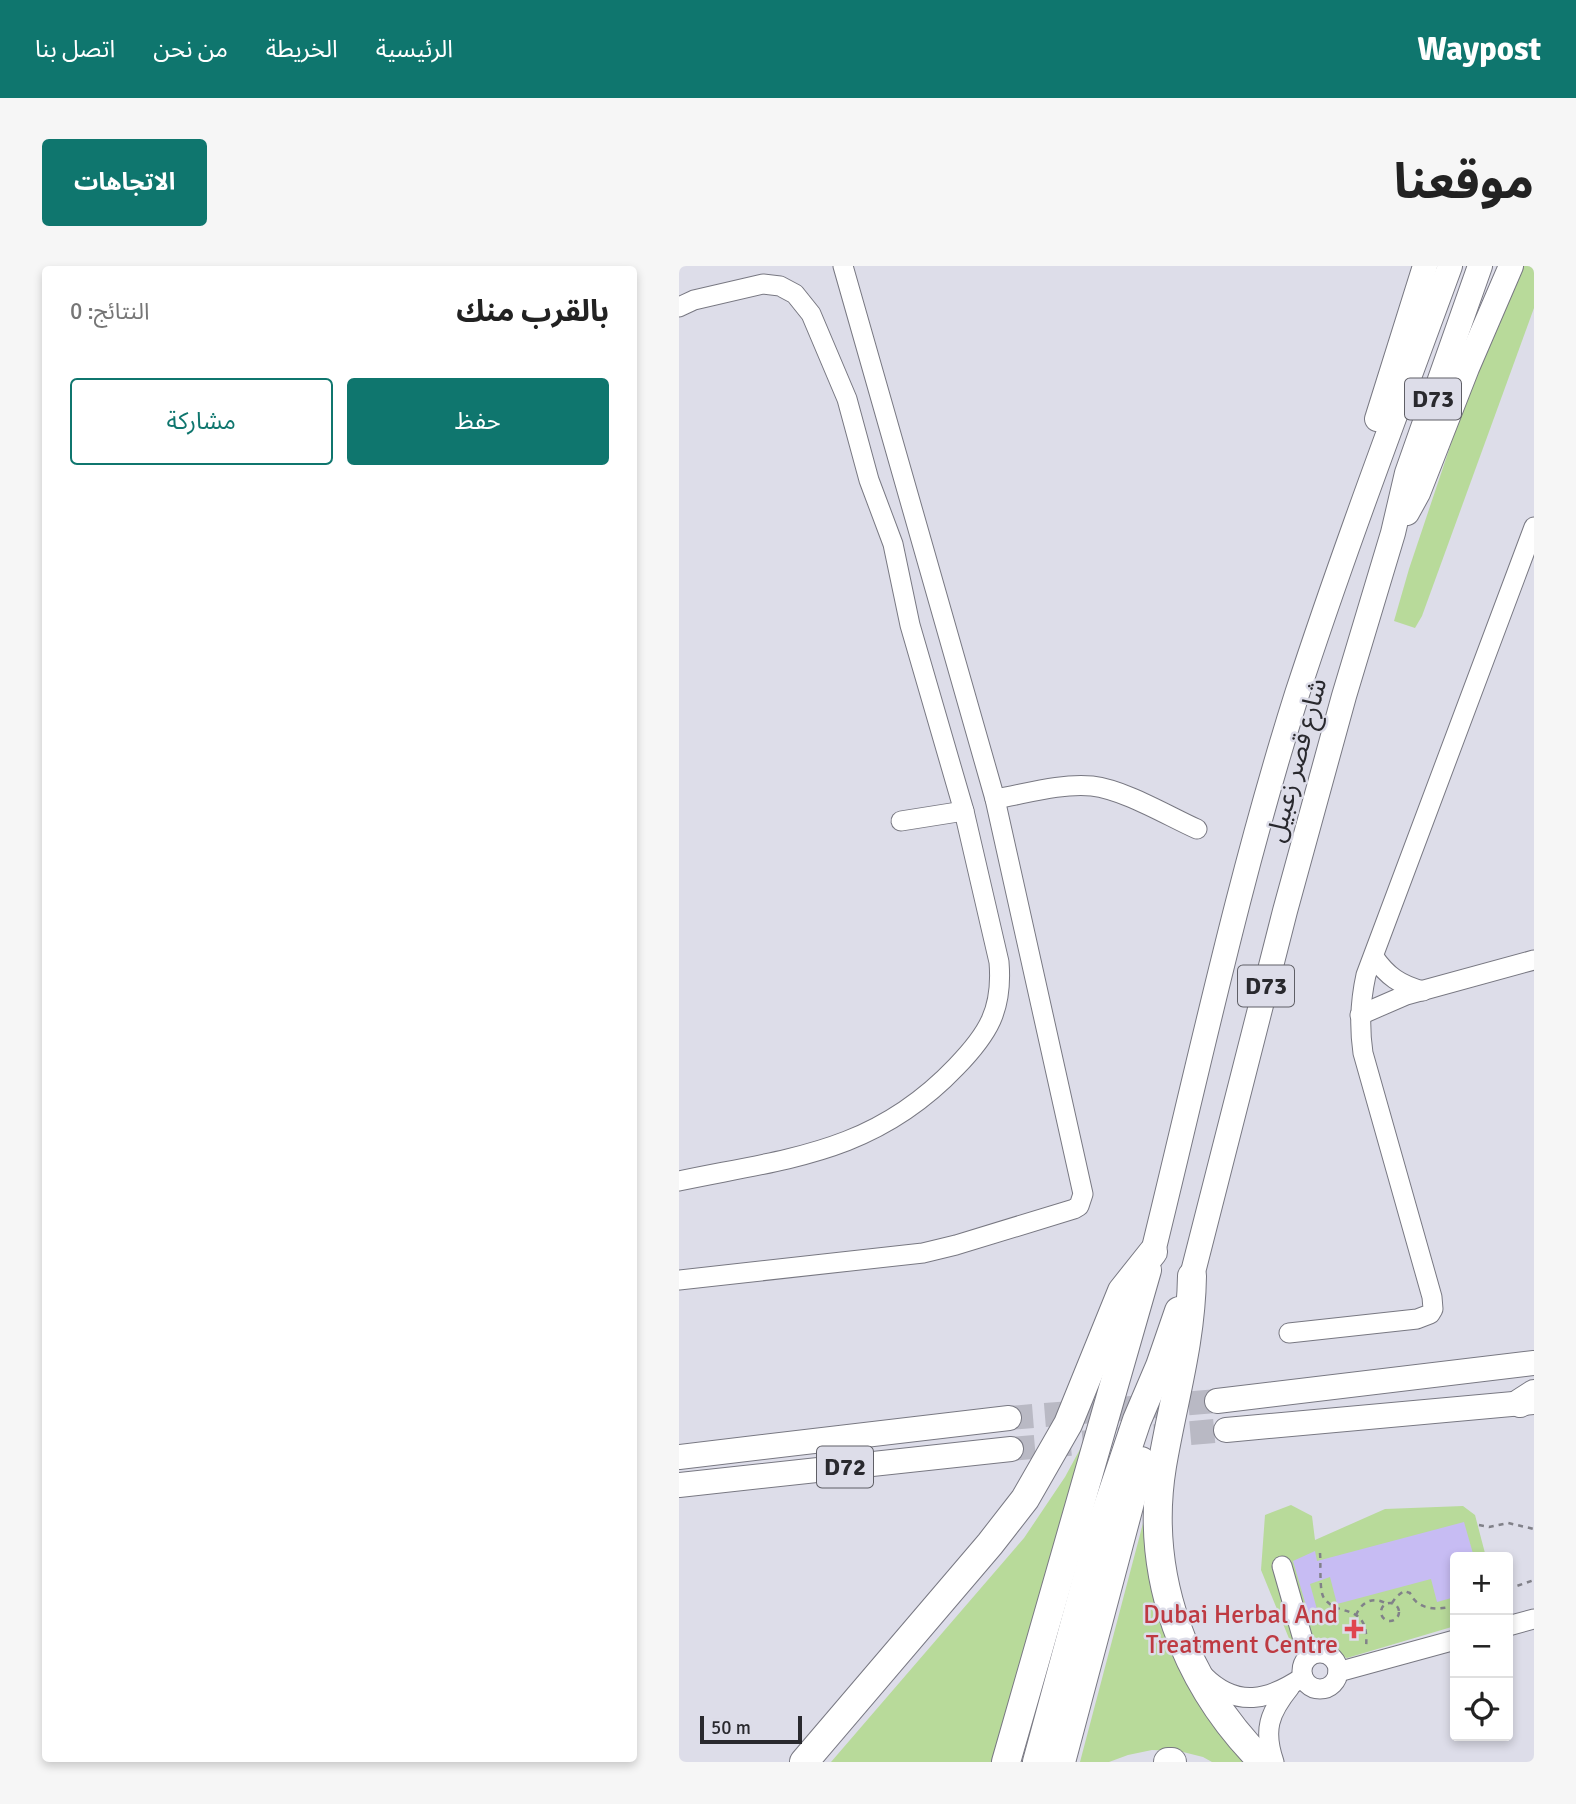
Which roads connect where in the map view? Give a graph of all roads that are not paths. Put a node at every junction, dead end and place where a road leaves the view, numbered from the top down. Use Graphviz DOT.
graph roads {
  1 [pos="843,266"];
  2 [pos="1425,266"];
  3 [pos="1450,266"];
  4 [pos="1480,266"];
  5 [pos="1511,266"];
  6 [pos="679,307"];
  7 [pos="1355,527"];
  8 [pos="1534,527"];
  9 [pos="1393,533"];
  10 [pos="995,799"];
  11 [pos="964,811"];
  12 [pos="901,821"];
  13 [pos="1197,829"];
  14 [pos="1374,957"];
  15 [pos="1534,960"];
  16 [pos="1423,991"];
  17 [pos="1360,1016"];
  18 [pos="679,1181"];
  19 [pos="1153,1252"];
  20 [pos="1192,1276"];
  21 [pos="679,1280"];
  22 [pos="1289,1333"];
  23 [pos="1534,1363"];
  24 [pos="1529,1400"];
  25 [pos="1217,1401"];
  26 [pos="1009,1418"];
  27 [pos="1226,1430"];
  28 [pos="1011,1449"];
  29 [pos="679,1458"];
  30 [pos="679,1485"];
  31 [pos="1282,1566"];
  32 [pos="1534,1619"];
  33 [pos="1513,1625"];
  34 [pos="1450,1641"];
  35 [pos="1185,1650"];
  36 [pos="1308,1657"];
  37 [pos="1338,1672"];
  38 [pos="1297,1682"];
  39 [pos="1009,1751"];
  40 [pos="1050,1756"];
  41 [pos="803,1762"];
  42 [pos="1263,1762"];
  43 [pos="1274,1762"];
  1 -- 10 [label="street"];
  2 -- 7 [label="main road"];
  3 -- 7 [label="main road, شارع قصر زعبيل / D73"];
  4 -- 9 [label="main road, شارع قصر زعبيل / D73"];
  5 -- 9 [label="main road"];
  6 -- 11 [label="street"];
  7 -- 19 [label="main road, شارع قصر زعبيل / D73"];
  8 -- 14 [label="street"];
  9 -- 20 [label="main road, شارع قصر زعبيل / D73"];
  10 -- 13 [label="street"];
  10 -- 21 [label="street"];
  11 -- 12 [label="street"];
  11 -- 18 [label="street"];
  14 -- 16 [label="street"];
  14 -- 17 [label="street"];
  15 -- 16 [label="street"];
  16 -- 17 [label="street"];
  17 -- 22 [label="street"];
  19 -- 39 [label="highway"];
  19 -- 41 [label="highway"];
  20 -- 35 [label="highway"];
  20 -- 40 [label="highway"];
  23 -- 25 [label="main road"];
  24 -- 27 [label="main road"];
  26 -- 29 [label="main road, D72"];
  28 -- 30 [label="main road, D72"];
  31 -- 36 [label="street"];
  32 -- 33 [label="street"];
  34 -- 37 [label="street"];
  35 -- 38 [label="street"];
  35 -- 42 [label="highway"];
  36 -- 37 [label="street"];
  36 -- 38 [label="street"];
  37 -- 38 [label="street"];
  38 -- 43 [label="street"];
}
